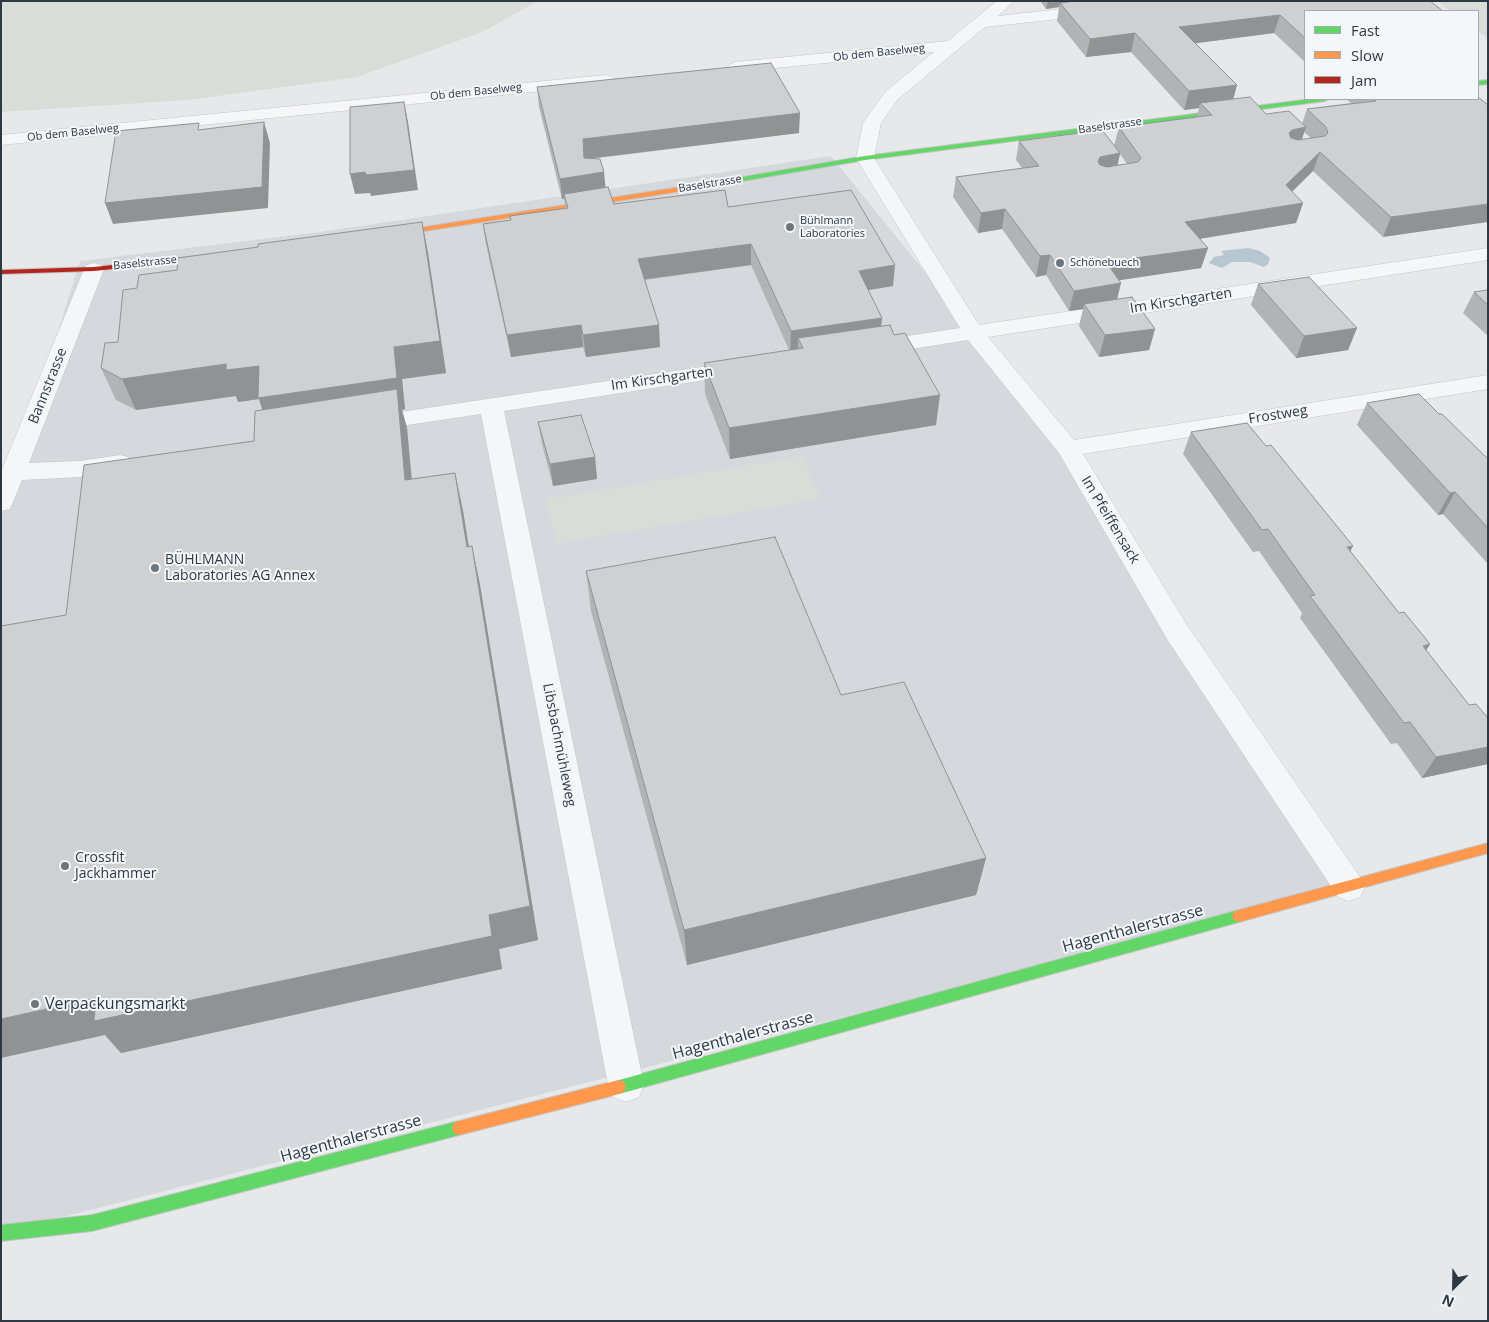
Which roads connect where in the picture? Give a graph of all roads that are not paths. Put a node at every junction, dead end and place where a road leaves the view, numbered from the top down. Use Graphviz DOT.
graph roads {
  1 [pos="1007,1"];
  2 [pos="1108,9"];
  3 [pos="980,23"];
  4 [pos="951,46"];
  5 [pos="724,68"];
  6 [pos="626,78"];
  7 [pos="1317,100"];
  8 [pos="1,140"];
  9 [pos="865,158"];
  10 [pos="376,236"];
  11 [pos="230,254"];
  12 [pos="1488,254"];
  13 [pos="94,269"];
  14 [pos="1,272"];
  15 [pos="974,334"];
  16 [pos="857,351"];
  17 [pos="760,365"];
  18 [pos="1488,382"];
  19 [pos="491,405"];
  20 [pos="344,428"];
  21 [pos="1068,449"];
  22 [pos="139,460"];
  23 [pos="14,472"];
  24 [pos="1,503"];
  25 [pos="1488,848"];
  26 [pos="1349,887"];
  27 [pos="626,1085"];
  28 [pos="1,1233"];
  1 -- 3 [label="street"];
  2 -- 3 [label="street"];
  3 -- 4 [label="street"];
  4 -- 5 [label="street, Ob dem Baselweg"];
  4 -- 9 [label="street"];
  6 -- 8 [label="street, Ob dem Baselweg"];
  7 -- 9 [label="street, Baselstrasse"];
  9 -- 10 [label="street, Baselstrasse"];
  9 -- 15 [label="street, Im Pfeiffensack"];
  11 -- 13 [label="street, Baselstrasse"];
  12 -- 15 [label="street, Im Kirschgarten"];
  13 -- 14 [label="street, Baselstrasse"];
  13 -- 23 [label="street, Bannstrasse"];
  15 -- 16 [label="street, Im Kirschgarten"];
  15 -- 21 [label="street, Im Pfeiffensack"];
  17 -- 19 [label="street, Im Kirschgarten"];
  18 -- 21 [label="street, Frostweg"];
  19 -- 20 [label="street, Im Kirschgarten"];
  19 -- 27 [label="street, Libsbachmühleweg"];
  21 -- 26 [label="street, Im Pfeiffensack"];
  22 -- 23 [label="street"];
  23 -- 24 [label="street, Bannstrasse"];
  25 -- 26 [label="street, Hagenthalerstrasse"];
  26 -- 27 [label="street, Hagenthalerstrasse"];
  27 -- 28 [label="street, Hagenthalerstrasse"];
}
